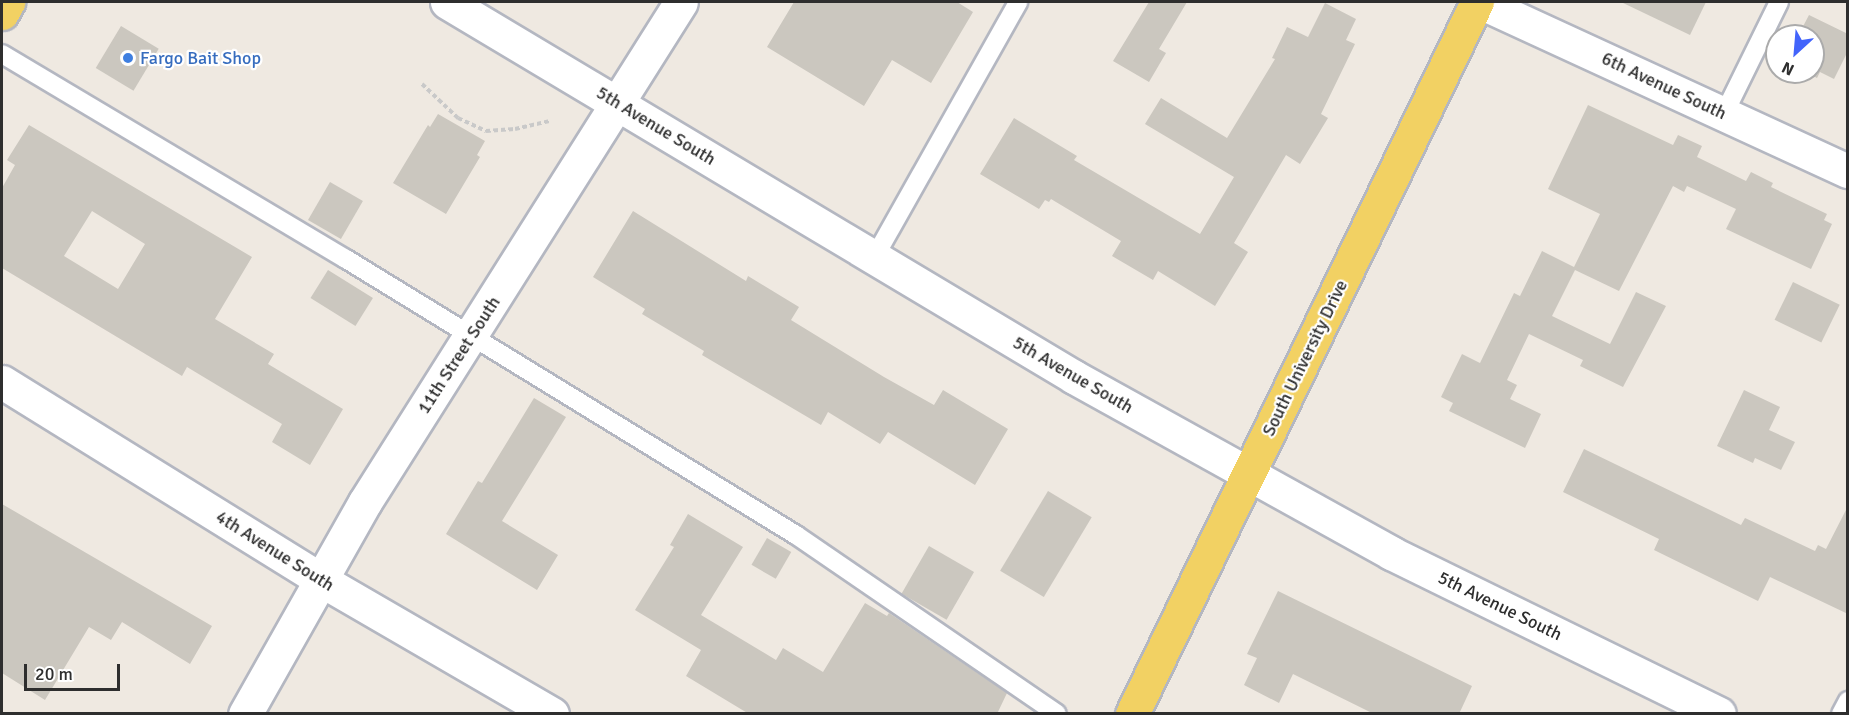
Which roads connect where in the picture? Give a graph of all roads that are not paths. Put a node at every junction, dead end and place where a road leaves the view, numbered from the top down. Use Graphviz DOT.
graph roads {
  1 [pos="8,2"];
  2 [pos="447,2"];
  3 [pos="681,2"];
  4 [pos="1018,2"];
  5 [pos="1479,2"];
  6 [pos="1779,2"];
  7 [pos="2,13"];
  8 [pos="2,54"];
  9 [pos="618,104"];
  10 [pos="1724,114"];
  11 [pos="1848,171"];
  12 [pos="874,258"];
  13 [pos="471,336"];
  14 [pos="2,382"];
  15 [pos="1249,474"];
  16 [pos="321,580"];
  17 [pos="1848,701"];
  18 [pos="245,714"];
  19 [pos="552,714"];
  20 [pos="1057,714"];
  21 [pos="1132,714"];
  22 [pos="1719,714"];
  23 [pos="1841,714"];
  1 -- 7 [label="main road"];
  2 -- 9 [label="street, 5th Avenue South"];
  3 -- 9 [label="street, 11th Street South"];
  4 -- 12 [label="lane"];
  5 -- 10 [label="street, 6th Avenue South"];
  5 -- 15 [label="main road, South University Drive"];
  6 -- 10 [label="lane"];
  8 -- 13 [label="lane"];
  9 -- 12 [label="street, 5th Avenue South"];
  9 -- 13 [label="street, 11th Street South"];
  10 -- 11 [label="street, 6th Avenue South"];
  12 -- 15 [label="street, 5th Avenue South"];
  13 -- 16 [label="street, 11th Street South"];
  13 -- 20 [label="lane"];
  14 -- 16 [label="street, 4th Avenue South"];
  15 -- 21 [label="main road, South University Drive"];
  15 -- 22 [label="street, 5th Avenue South"];
  16 -- 18 [label="street, 11th Street South"];
  16 -- 19 [label="street, 4th Avenue South"];
  17 -- 23 [label="lane"];
}
